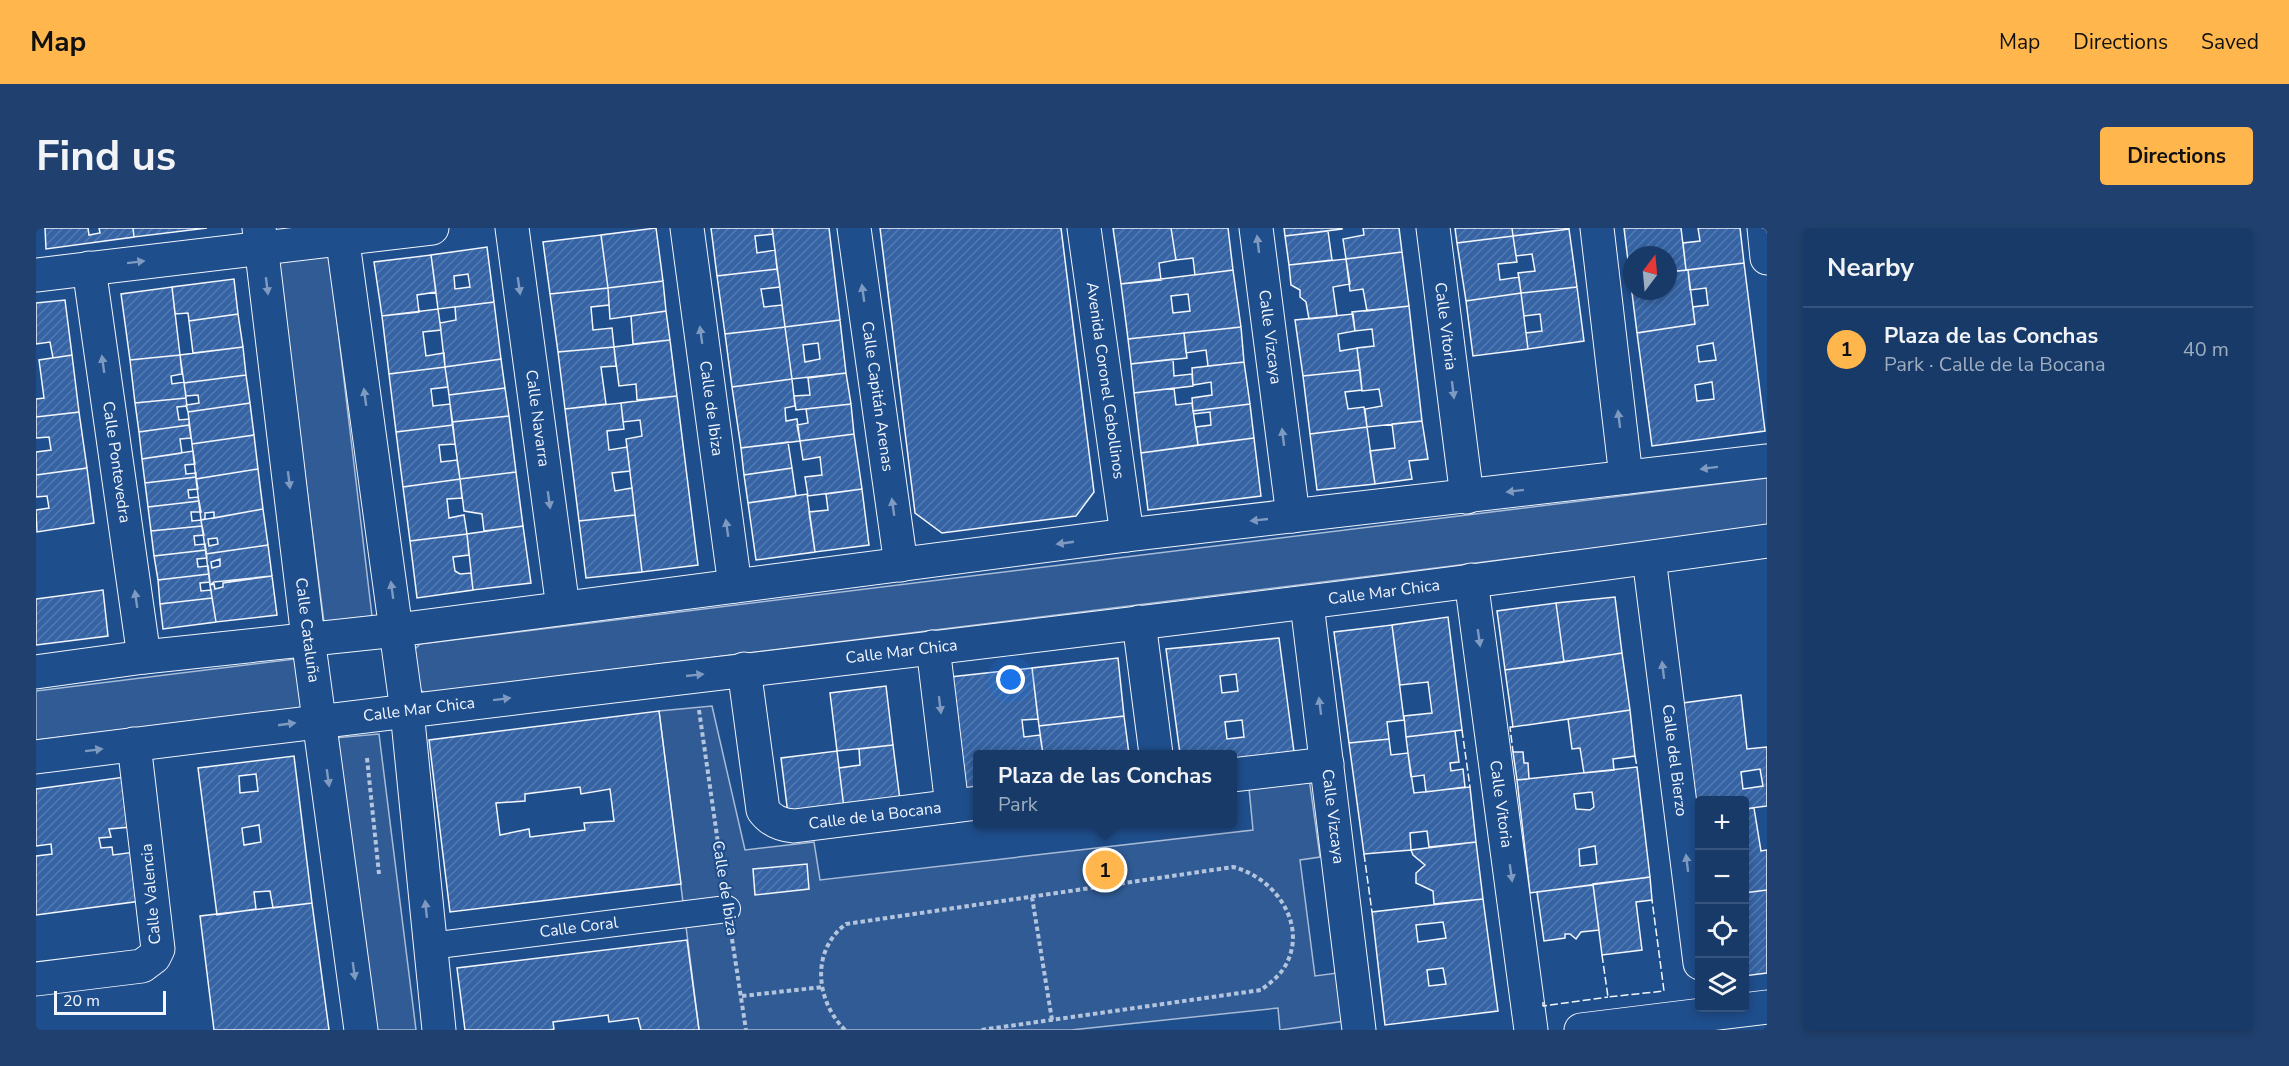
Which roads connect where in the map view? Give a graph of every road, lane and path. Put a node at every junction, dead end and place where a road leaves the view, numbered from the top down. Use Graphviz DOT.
graph roads {
  1 [pos="432,228"];
  2 [pos="512,228"];
  3 [pos="687,228"];
  4 [pos="854,228"];
  5 [pos="1084,228"];
  6 [pos="1256,228"];
  7 [pos="1433,228"];
  8 [pos="1597,228"];
  9 [pos="1764,228"];
  10 [pos="341,233"];
  11 [pos="260,237"];
  12 [pos="1767,258"];
  13 [pos="89,268"];
  14 [pos="36,275"];
  15 [pos="1767,461"];
  16 [pos="1626,477"];
  17 [pos="1467,496"];
  18 [pos="1293,516"];
  19 [pos="1127,535"];
  20 [pos="1767,541"];
  21 [pos="1649,558"];
  22 [pos="901,565"];
  23 [pos="1472,580"];
  24 [pos="735,586"];
  25 [pos="1307,604"];
  26 [pos="563,608"];
  27 [pos="1139,622"];
  28 [pos="397,630"];
  29 [pos="308,638"];
  30 [pos="933,647"];
  31 [pos="144,657"];
  32 [pos="744,669"];
  33 [pos="36,672"];
  34 [pos="694,675"];
  35 [pos="407,711"];
  36 [pos="321,720"];
  37 [pos="134,744"];
  38 [pos="1155,750"];
  39 [pos="410,754"];
  40 [pos="36,757"];
  41 [pos="326,762"];
  42 [pos="1327,764"];
  43 [pos="1237,775"];
  44 [pos="965,805"];
  45 [pos="1032,897"];
  46 [pos="727,909"];
  47 [pos="430,946"];
  48 [pos="1699,958"];
  49 [pos="36,979"];
  50 [pos="823,987"];
  51 [pos="742,996"];
  52 [pos="1767,1007"];
  53 [pos="1749,1008"];
  54 [pos="1699,1012"];
  55 [pos="1052,1020"];
  56 [pos="361,1030"];
  57 [pos="439,1030"];
  58 [pos="746,1030"];
  59 [pos="845,1030"];
  60 [pos="981,1030"];
  61 [pos="1359,1030"];
  62 [pos="1532,1030"];
  63 [pos="1581,1030"];
  1 -- 10 [label="street"];
  2 -- 26 [label="street, Calle Navarra, one-way"];
  24 -- 3 [label="street, Calle de Ibiza, one-way"];
  22 -- 4 [label="street, Calle Capitán Arenas, one-way"];
  5 -- 19 [label="street, Avenida Coronel Cebollinos"];
  18 -- 6 [label="street, Calle Vizcaya, one-way"];
  7 -- 17 [label="street, Calle Vitoria, one-way"];
  16 -- 8 [label="street, one-way"];
  9 -- 12 [label="street"];
  10 -- 11 [label="street"];
  28 -- 10 [label="street, one-way"];
  13 -- 11 [label="street, one-way"];
  11 -- 29 [label="street, Calle Cataluña, one-way"];
  13 -- 14 [label="street"];
  31 -- 13 [label="street, Calle Pontevedra, one-way"];
  15 -- 16 [label="street, one-way"];
  16 -- 17 [label="street, one-way"];
  17 -- 18 [label="street"];
  18 -- 19 [label="street, one-way"];
  19 -- 22 [label="street, one-way"];
  20 -- 21 [label="street, Calle Mar Chica"];
  21 -- 23 [label="street, Calle Mar Chica"];
  48 -- 21 [label="street, Calle del Bierzo, one-way"];
  22 -- 24 [label="street"];
  23 -- 25 [label="street, Calle Mar Chica"];
  23 -- 62 [label="street, Calle Vitoria, one-way"];
  24 -- 26 [label="street"];
  25 -- 27 [label="street, Calle Mar Chica"];
  42 -- 25 [label="street, Calle Vizcaya, one-way"];
  26 -- 28 [label="street"];
  27 -- 30 [label="street, Calle Mar Chica"];
  27 -- 38 [label="street"];
  28 -- 29 [label="street"];
  28 -- 35 [label="street"];
  29 -- 31 [label="street"];
  29 -- 36 [label="street, Calle Cataluña"];
  30 -- 32 [label="street, Calle Mar Chica"];
  30 -- 44 [label="street, one-way"];
  31 -- 33 [label="street"];
  34 -- 32 [label="street, Calle Mar Chica, one-way"];
  32 -- 44 [label="street, Calle de la Bocana"];
  35 -- 34 [label="street, Calle Mar Chica, one-way"];
  34 -- 46 [label="path, Calle de Ibiza"];
  35 -- 36 [label="street, Calle Mar Chica"];
  35 -- 39 [label="street"];
  37 -- 36 [label="street, Calle Mar Chica, one-way"];
  36 -- 41 [label="street, Calle Cataluña"];
  40 -- 37 [label="street, Calle Mar Chica, one-way"];
  37 -- 49 [label="street, Calle Valencia"];
  39 -- 41 [label="path"];
  47 -- 39 [label="street, one-way"];
  41 -- 56 [label="street, Calle Cataluña, one-way"];
  42 -- 43 [label="street"];
  42 -- 61 [label="street, Calle Vizcaya"];
  45 -- 50 [label="path"];
  45 -- 55 [label="path"];
  45 -- 55 [label="path"];
  46 -- 47 [label="street, Calle Coral"];
  46 -- 51 [label="path, Calle de Ibiza"];
  47 -- 57 [label="street"];
  50 -- 51 [label="path"];
  50 -- 59 [label="path"];
  51 -- 58 [label="path, Calle de Ibiza"];
  52 -- 53 [label="street"];
  54 -- 63 [label="street"];
  55 -- 60 [label="path"];
}
